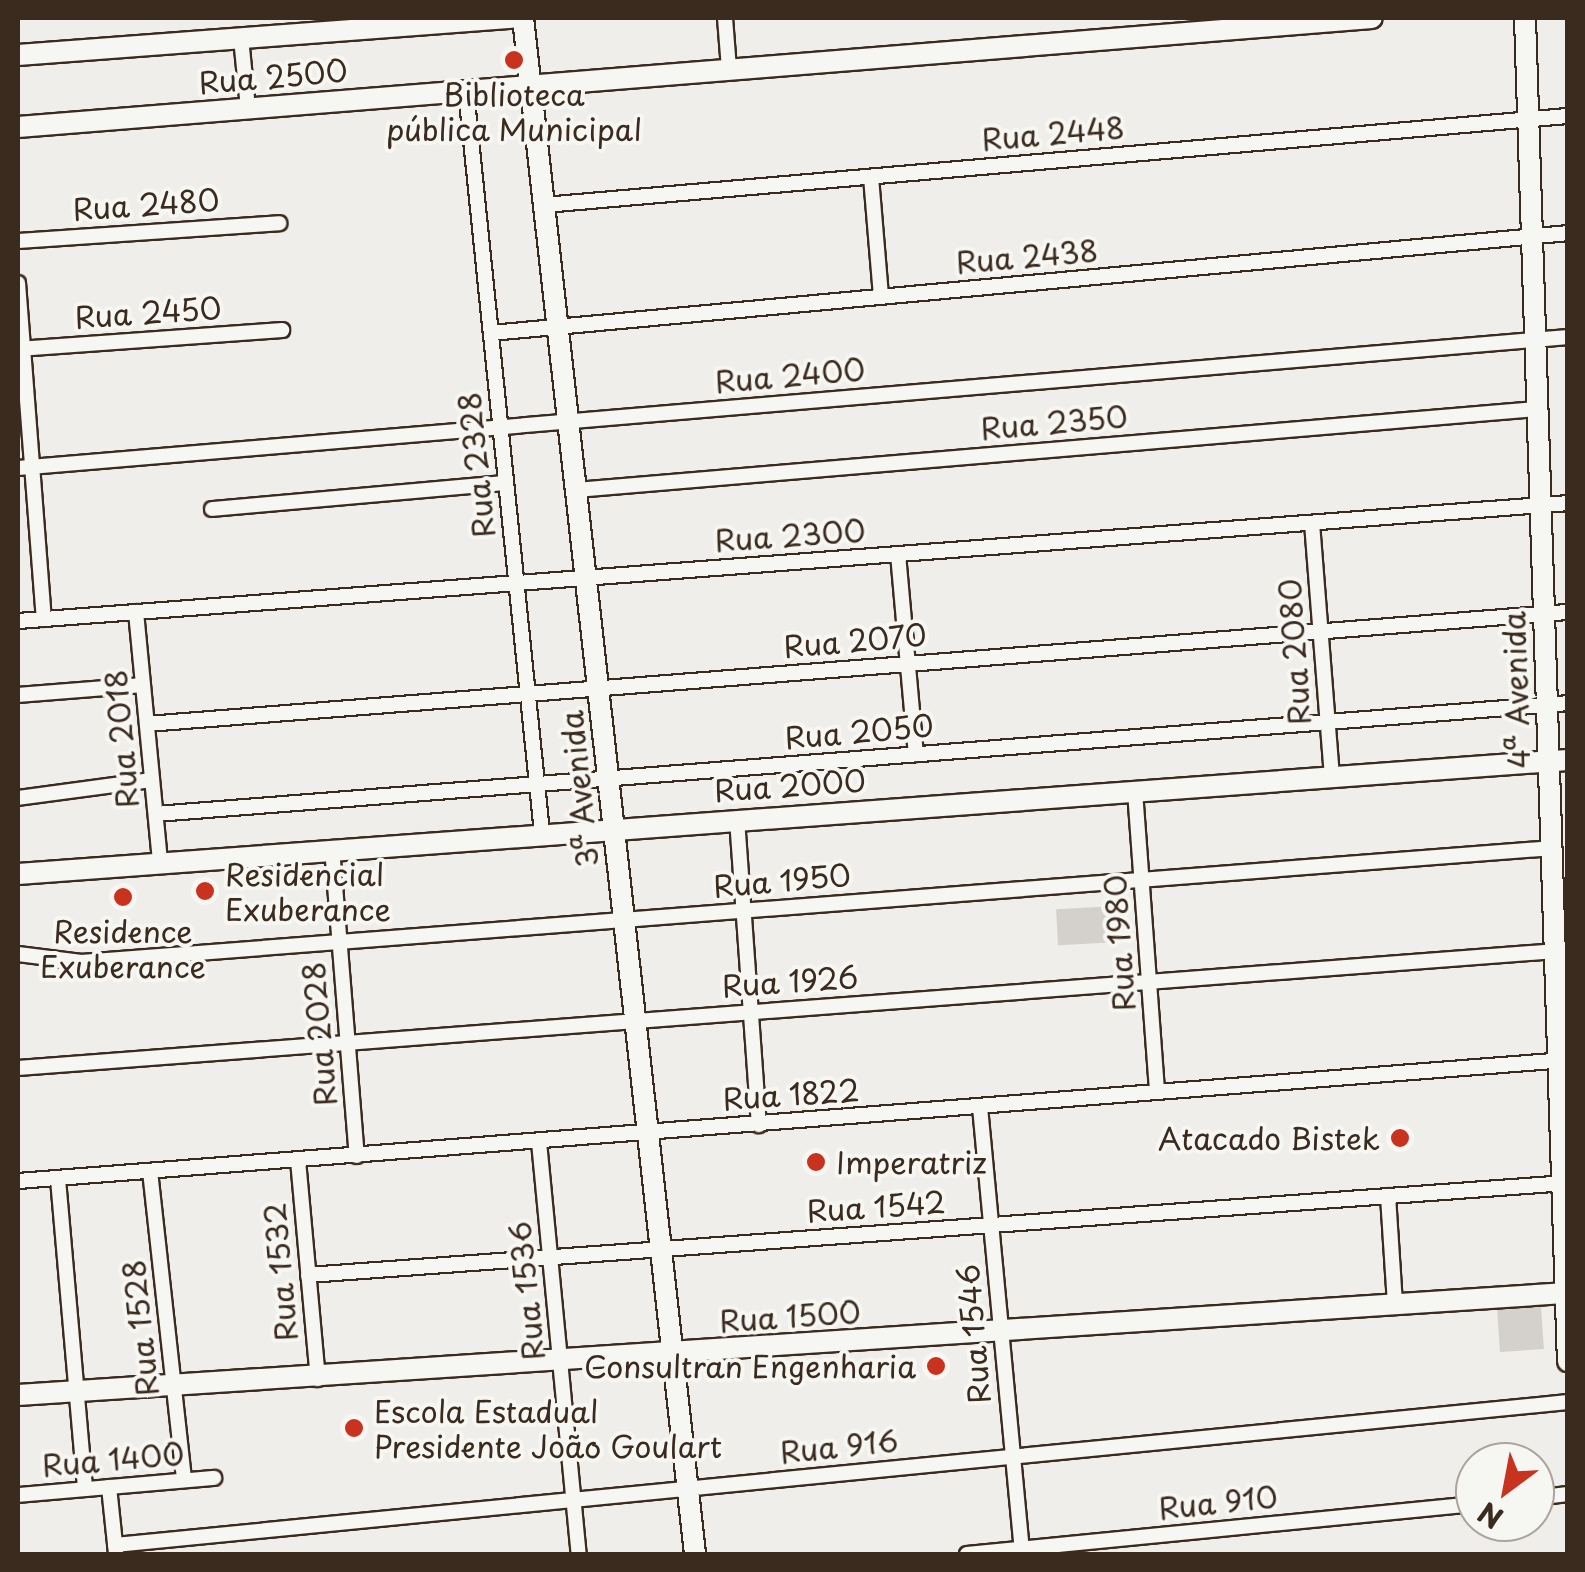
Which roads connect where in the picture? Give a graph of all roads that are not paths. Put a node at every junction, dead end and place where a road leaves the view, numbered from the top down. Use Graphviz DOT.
graph roads {
  1 [pos="512,18"];
  2 [pos="523,18"];
  3 [pos="725,18"];
  4 [pos="1372,18"];
  5 [pos="1525,18"];
  6 [pos="241,38"];
  7 [pos="18,55"];
  8 [pos="729,70"];
  9 [pos="530,86"];
  10 [pos="466,91"];
  11 [pos="248,108"];
  12 [pos="1568,116"];
  13 [pos="1528,120"];
  14 [pos="18,127"];
  15 [pos="870,177"];
  16 [pos="544,206"];
  17 [pos="279,223"];
  18 [pos="1568,234"];
  19 [pos="1532,237"];
  20 [pos="18,241"];
  21 [pos="18,283"];
  22 [pos="881,296"];
  23 [pos="558,326"];
  24 [pos="282,330"];
  25 [pos="491,333"];
  26 [pos="1568,336"];
  27 [pos="1535,339"];
  28 [pos="20,348"];
  29 [pos="1537,408"];
  30 [pos="568,422"];
  31 [pos="500,428"];
  32 [pos="25,468"];
  33 [pos="506,483"];
  34 [pos="576,490"];
  35 [pos="1568,503"];
  36 [pos="1540,505"];
  37 [pos="212,508"];
  38 [pos="1312,522"];
  39 [pos="898,554"];
  40 [pos="586,578"];
  41 [pos="516,583"];
  42 [pos="136,612"];
  43 [pos="1568,612"];
  44 [pos="1544,614"];
  45 [pos="44,619"];
  46 [pos="18,621"];
  47 [pos="1320,631"];
  48 [pos="907,664"];
  49 [pos="143,685"];
  50 [pos="598,688"];
  51 [pos="18,694"];
  52 [pos="528,694"];
  53 [pos="1557,704"];
  54 [pos="1327,722"];
  55 [pos="147,724"];
  56 [pos="916,754"];
  57 [pos="1558,761"];
  58 [pos="1332,776"];
  59 [pos="608,778"];
  60 [pos="152,780"];
  61 [pos="537,784"];
  62 [pos="1135,790"];
  63 [pos="18,798"];
  64 [pos="156,814"];
  65 [pos="737,819"];
  66 [pos="614,828"];
  67 [pos="542,833"];
  68 [pos="332,848"];
  69 [pos="1551,848"];
  70 [pos="160,860"];
  71 [pos="18,874"];
  72 [pos="1142,880"];
  73 [pos="744,911"];
  74 [pos="624,920"];
  75 [pos="340,942"];
  76 [pos="1561,950"];
  77 [pos="18,954"];
  78 [pos="1149,982"];
  79 [pos="750,1012"];
  80 [pos="636,1021"];
  81 [pos="348,1042"];
  82 [pos="1563,1060"];
  83 [pos="18,1068"];
  84 [pos="1157,1091"];
  85 [pos="980,1107"];
  86 [pos="759,1124"];
  87 [pos="648,1133"];
  88 [pos="539,1142"];
  89 [pos="357,1156"];
  90 [pos="298,1160"];
  91 [pos="150,1170"];
  92 [pos="58,1178"];
  93 [pos="18,1181"];
  94 [pos="1565,1183"];
  95 [pos="1388,1196"];
  96 [pos="991,1225"];
  97 [pos="661,1250"];
  98 [pos="550,1258"];
  99 [pos="308,1275"];
  100 [pos="1566,1293"];
  101 [pos="1395,1305"];
  102 [pos="1001,1332"];
  103 [pos="673,1354"];
  104 [pos="560,1362"];
  105 [pos="1568,1362"];
  106 [pos="318,1378"];
  107 [pos="174,1382"];
  108 [pos="76,1390"];
  109 [pos="18,1395"];
  110 [pos="1568,1402"];
  111 [pos="1013,1456"];
  112 [pos="214,1478"];
  113 [pos="184,1480"];
  114 [pos="109,1487"];
  115 [pos="688,1488"];
  116 [pos="85,1489"];
  117 [pos="18,1495"];
  118 [pos="574,1500"];
  119 [pos="1455,1506"];
  120 [pos="116,1550"];
  121 [pos="1022,1552"];
  122 [pos="579,1554"];
  123 [pos="695,1554"];
  124 [pos="967,1554"];
  1 -- 6 [label="main road"];
  2 -- 9 [label="main road, 3ª Avenida"];
  3 -- 8 [label="street"];
  4 -- 8 [label="main road, Rua 2500"];
  5 -- 13 [label="main road, 4ª Avenida"];
  6 -- 7 [label="main road"];
  6 -- 11 [label="street"];
  8 -- 9 [label="main road, Rua 2500"];
  9 -- 10 [label="main road, Rua 2500"];
  9 -- 16 [label="main road, 3ª Avenida"];
  10 -- 11 [label="main road, Rua 2500"];
  10 -- 25 [label="street, Rua 2328"];
  11 -- 14 [label="main road, Rua 2500"];
  12 -- 13 [label="street, Rua 2448"];
  13 -- 15 [label="street, Rua 2448"];
  13 -- 19 [label="main road, 4ª Avenida"];
  15 -- 16 [label="street, Rua 2448"];
  15 -- 22 [label="street"];
  16 -- 23 [label="main road, 3ª Avenida"];
  17 -- 20 [label="street, Rua 2480"];
  18 -- 19 [label="street, Rua 2438"];
  19 -- 22 [label="street, Rua 2438"];
  19 -- 27 [label="main road, 4ª Avenida"];
  21 -- 28 [label="street"];
  22 -- 23 [label="street, Rua 2438"];
  23 -- 25 [label="street, Rua 2438"];
  23 -- 30 [label="main road, 3ª Avenida"];
  24 -- 28 [label="street, Rua 2450"];
  25 -- 31 [label="street, Rua 2328"];
  26 -- 27 [label="street, Rua 2400"];
  27 -- 29 [label="main road, 4ª Avenida"];
  27 -- 30 [label="street, Rua 2400"];
  28 -- 32 [label="street"];
  29 -- 34 [label="street, Rua 2350"];
  29 -- 36 [label="main road, 4ª Avenida"];
  30 -- 31 [label="street, Rua 2400"];
  30 -- 34 [label="main road, 3ª Avenida"];
  31 -- 32 [label="street, Rua 2400"];
  31 -- 33 [label="street, Rua 2328"];
  32 -- 45 [label="street"];
  33 -- 37 [label="street"];
  33 -- 41 [label="street, Rua 2328"];
  34 -- 40 [label="main road, 3ª Avenida"];
  35 -- 36 [label="street, Rua 2300"];
  36 -- 38 [label="street, Rua 2300"];
  36 -- 44 [label="main road, 4ª Avenida"];
  38 -- 39 [label="street, Rua 2300"];
  38 -- 47 [label="street, Rua 2080"];
  39 -- 40 [label="street, Rua 2300"];
  39 -- 48 [label="street"];
  40 -- 41 [label="street, Rua 2300"];
  40 -- 50 [label="main road, 3ª Avenida"];
  41 -- 42 [label="street, Rua 2300"];
  41 -- 52 [label="street, Rua 2328"];
  42 -- 45 [label="street, Rua 2300"];
  42 -- 49 [label="street, Rua 2018"];
  43 -- 44 [label="street, Rua 2070"];
  44 -- 47 [label="street, Rua 2070"];
  44 -- 53 [label="main road, 4ª Avenida"];
  45 -- 46 [label="street, Rua 2300"];
  47 -- 48 [label="street, Rua 2070"];
  47 -- 54 [label="street, Rua 2080"];
  48 -- 50 [label="street, Rua 2070"];
  48 -- 56 [label="street"];
  49 -- 51 [label="street"];
  49 -- 55 [label="street, Rua 2018"];
  50 -- 52 [label="street, Rua 2070"];
  50 -- 59 [label="main road, 3ª Avenida"];
  52 -- 55 [label="street, Rua 2070"];
  52 -- 61 [label="street, Rua 2328"];
  53 -- 54 [label="street, Rua 2050"];
  53 -- 57 [label="main road, 4ª Avenida"];
  54 -- 56 [label="street, Rua 2050"];
  54 -- 58 [label="street, Rua 2080"];
  55 -- 60 [label="street, Rua 2018"];
  56 -- 59 [label="street, Rua 2050"];
  57 -- 58 [label="main road, Rua 2000"];
  57 -- 69 [label="main road, 4ª Avenida"];
  58 -- 62 [label="main road, Rua 2000"];
  59 -- 61 [label="street, Rua 2050"];
  59 -- 66 [label="main road, 3ª Avenida"];
  60 -- 63 [label="street"];
  60 -- 64 [label="street, Rua 2018"];
  61 -- 64 [label="street, Rua 2050"];
  61 -- 67 [label="street, Rua 2328"];
  62 -- 65 [label="main road, Rua 2000"];
  62 -- 72 [label="street, Rua 1980"];
  64 -- 70 [label="street, Rua 2018"];
  65 -- 66 [label="main road, Rua 2000"];
  65 -- 73 [label="street"];
  66 -- 67 [label="main road, Rua 2000"];
  66 -- 74 [label="main road, 3ª Avenida"];
  67 -- 68 [label="main road, Rua 2000"];
  68 -- 70 [label="main road, Rua 2000"];
  68 -- 75 [label="street, Rua 2028"];
  69 -- 72 [label="street, Rua 1950"];
  69 -- 76 [label="main road, 4ª Avenida"];
  70 -- 71 [label="main road, Rua 2000"];
  72 -- 73 [label="street, Rua 1950"];
  72 -- 78 [label="street, Rua 1980"];
  73 -- 74 [label="street, Rua 1950"];
  73 -- 79 [label="street"];
  74 -- 75 [label="street, Rua 1950"];
  74 -- 80 [label="main road, 3ª Avenida"];
  75 -- 77 [label="street, Rua 1950"];
  75 -- 81 [label="street, Rua 2028"];
  76 -- 78 [label="street, Rua 1926"];
  76 -- 82 [label="main road, 4ª Avenida"];
  78 -- 79 [label="street, Rua 1926"];
  78 -- 84 [label="street, Rua 1980"];
  79 -- 80 [label="street, Rua 1926"];
  79 -- 86 [label="street"];
  80 -- 81 [label="street, Rua 1926"];
  80 -- 87 [label="main road, 3ª Avenida"];
  81 -- 83 [label="street, Rua 1926"];
  81 -- 89 [label="street, Rua 2028"];
  82 -- 84 [label="street, Rua 1822"];
  82 -- 94 [label="main road, 4ª Avenida"];
  84 -- 85 [label="street, Rua 1822"];
  85 -- 86 [label="street, Rua 1822"];
  85 -- 96 [label="street, Rua 1546"];
  86 -- 87 [label="street, Rua 1822"];
  87 -- 88 [label="street, Rua 1822"];
  87 -- 97 [label="main road, 3ª Avenida"];
  88 -- 89 [label="street, Rua 1822"];
  88 -- 98 [label="street, Rua 1536"];
  89 -- 90 [label="street, Rua 1822"];
  90 -- 91 [label="street, Rua 1822"];
  90 -- 99 [label="street, Rua 1532"];
  91 -- 92 [label="street, Rua 1822"];
  91 -- 107 [label="street, Rua 1528"];
  92 -- 93 [label="street, Rua 1822"];
  92 -- 108 [label="street"];
  94 -- 95 [label="street, Rua 1542"];
  94 -- 100 [label="main road, 4ª Avenida"];
  95 -- 96 [label="street, Rua 1542"];
  95 -- 101 [label="street"];
  96 -- 97 [label="street, Rua 1542"];
  96 -- 102 [label="street, Rua 1546"];
  97 -- 98 [label="street, Rua 1542"];
  97 -- 103 [label="main road, 3ª Avenida"];
  98 -- 99 [label="street, Rua 1542"];
  98 -- 104 [label="street, Rua 1536"];
  99 -- 106 [label="street, Rua 1532"];
  100 -- 101 [label="main road, Rua 1500"];
  100 -- 105 [label="main road, 4ª Avenida"];
  101 -- 102 [label="main road, Rua 1500"];
  102 -- 103 [label="main road, Rua 1500"];
  102 -- 111 [label="street, Rua 1546"];
  103 -- 104 [label="main road, Rua 1500"];
  103 -- 115 [label="main road, 3ª Avenida"];
  104 -- 106 [label="main road, Rua 1500"];
  104 -- 118 [label="street, Rua 1536"];
  106 -- 107 [label="main road, Rua 1500"];
  107 -- 108 [label="main road, Rua 1500"];
  107 -- 113 [label="street, Rua 1528"];
  108 -- 109 [label="main road, Rua 1500"];
  108 -- 116 [label="street"];
  110 -- 111 [label="street, Rua 916"];
  111 -- 115 [label="street, Rua 916"];
  111 -- 121 [label="street, Rua 1546"];
  112 -- 113 [label="street, Rua 1400"];
  113 -- 114 [label="street, Rua 1400"];
  114 -- 116 [label="street, Rua 1400"];
  114 -- 120 [label="street"];
  115 -- 118 [label="street, Rua 916"];
  115 -- 123 [label="main road, 3ª Avenida"];
  116 -- 117 [label="street, Rua 1400"];
  118 -- 120 [label="street, Rua 916"];
  118 -- 122 [label="street, Rua 1536"];
  119 -- 121 [label="street, Rua 910"];
  121 -- 124 [label="street, Rua 910"];
}
